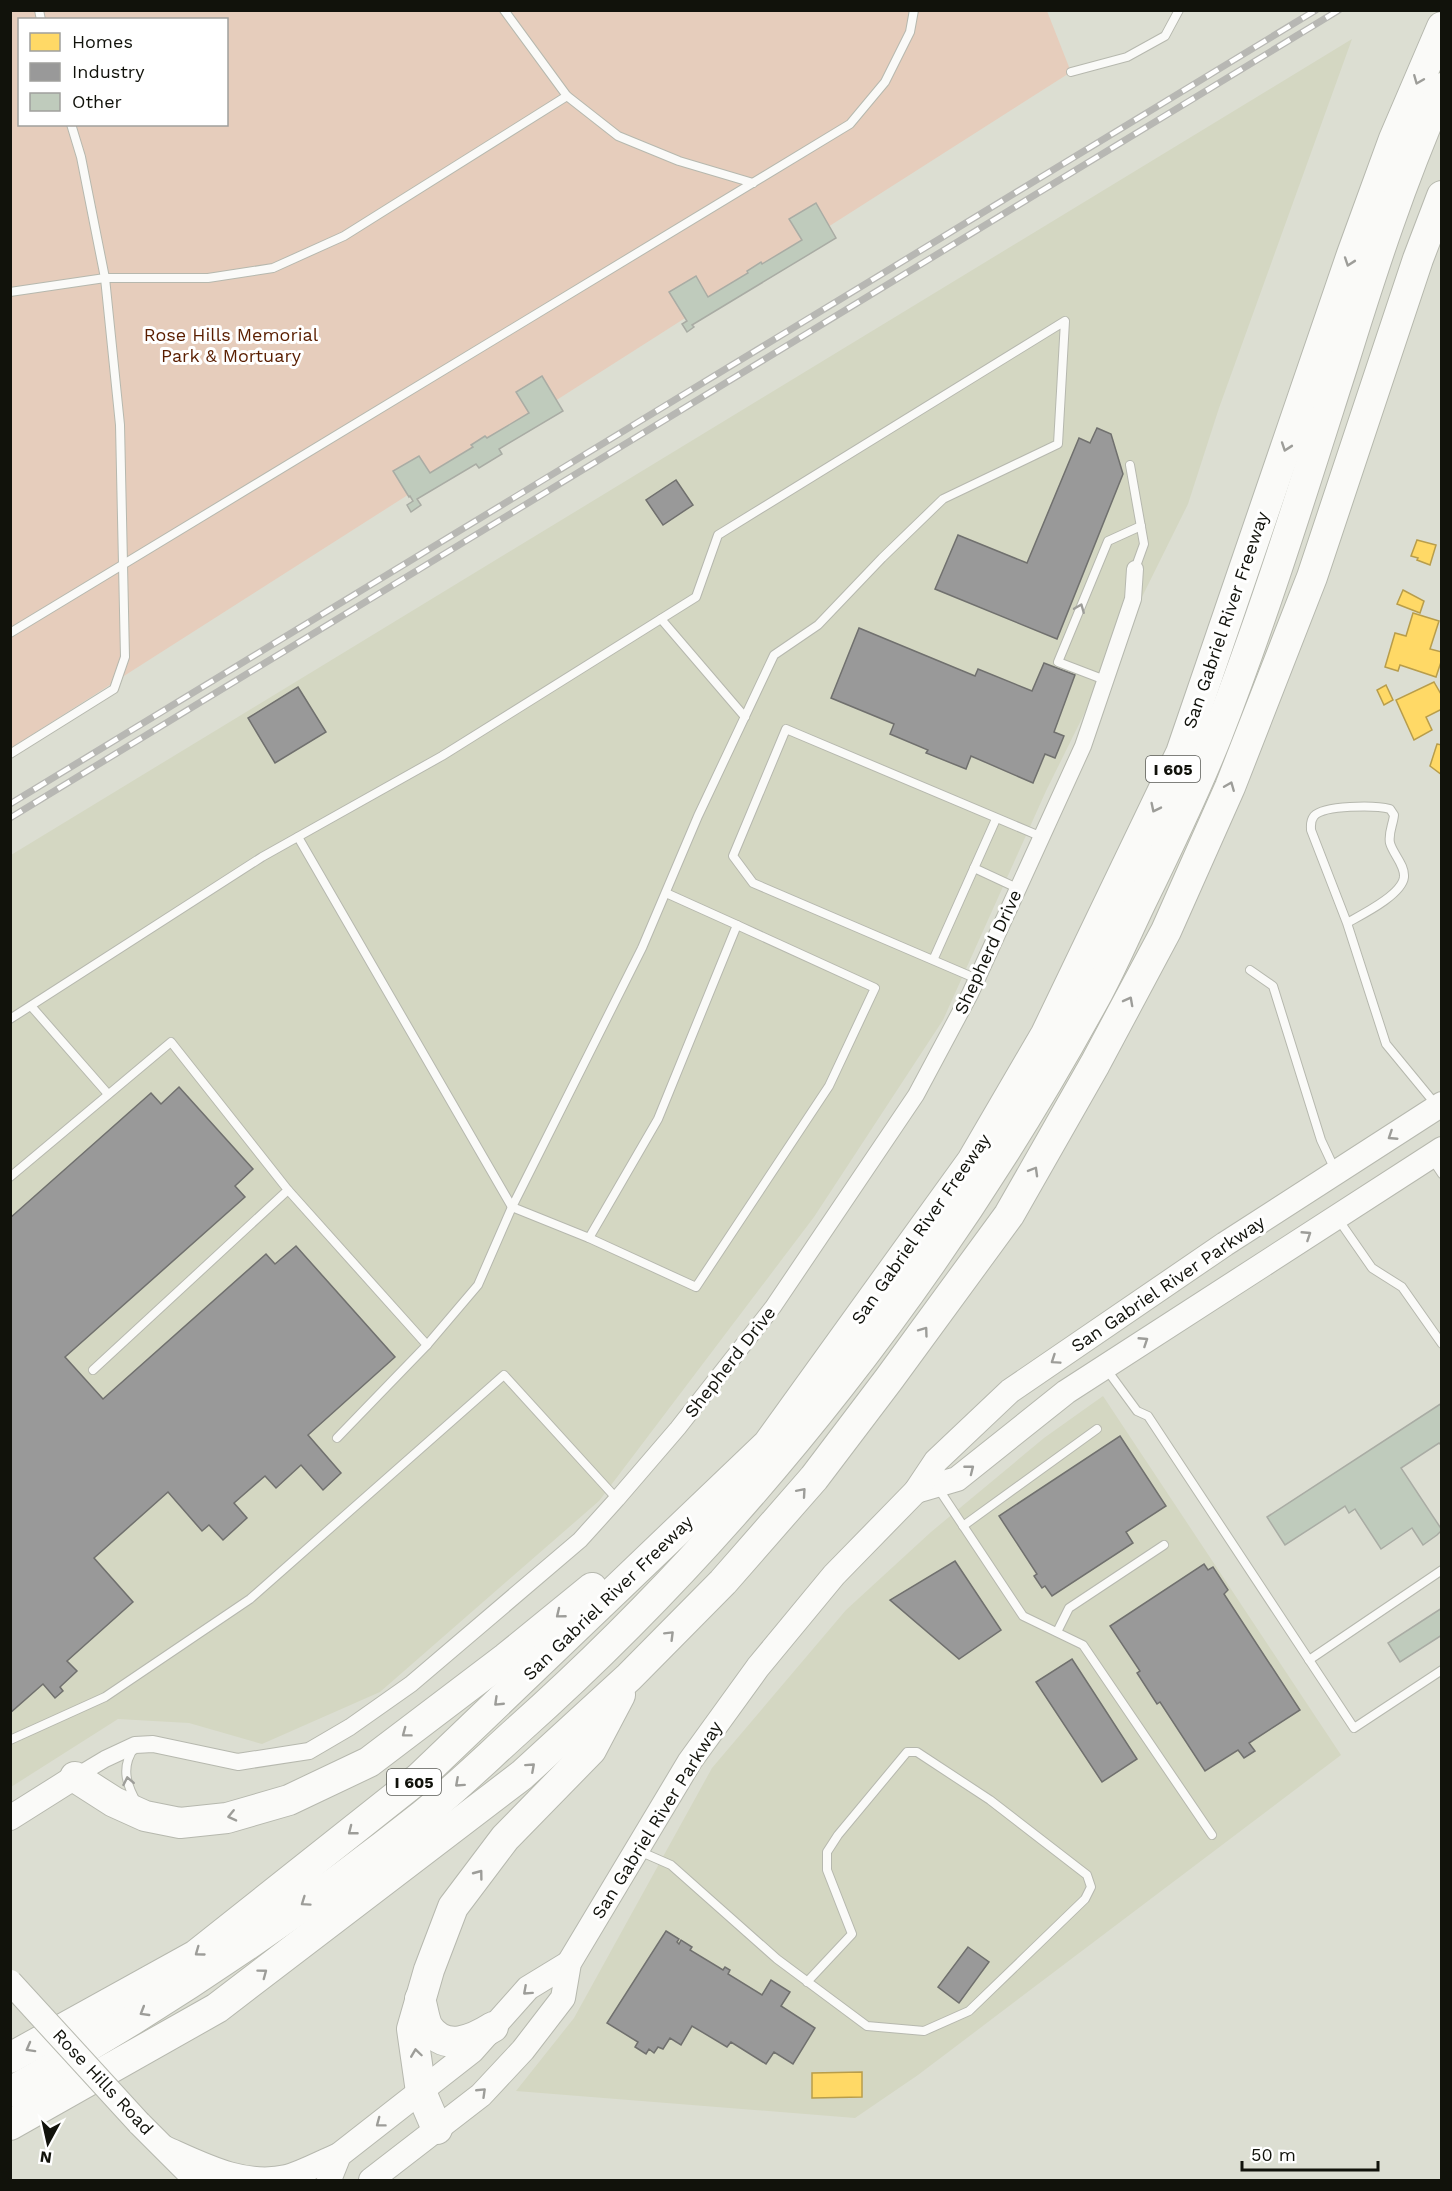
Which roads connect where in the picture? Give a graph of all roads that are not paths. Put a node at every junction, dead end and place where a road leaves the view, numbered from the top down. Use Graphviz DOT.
graph roads {
  1 [pos="504,10"];
  2 [pos="914,10"];
  3 [pos="1179,10"];
  4 [pos="1442,27"];
  5 [pos="1071,72"];
  6 [pos="1442,88"];
  7 [pos="567,96"];
  8 [pos="72,126"];
  9 [pos="1442,128"];
  10 [pos="753,183"];
  11 [pos="1442,196"];
  12 [pos="105,278"];
  13 [pos="10,292"];
  14 [pos="1130,465"];
  15 [pos="1140,526"];
  16 [pos="123,564"];
  17 [pos="1135,569"];
  18 [pos="661,619"];
  19 [pos="10,633"];
  20 [pos="1105,681"];
  21 [pos="745,717"];
  22 [pos="10,754"];
  23 [pos="996,819"];
  24 [pos="298,837"];
  25 [pos="1042,837"];
  26 [pos="974,868"];
  27 [pos="1018,889"];
  28 [pos="666,892"];
  29 [pos="1347,923"];
  30 [pos="737,925"];
  31 [pos="934,958"];
  32 [pos="1250,970"];
  33 [pos="977,979"];
  34 [pos="31,1006"];
  35 [pos="10,1019"];
  36 [pos="108,1094"];
  37 [pos="1439,1105"];
  38 [pos="1438,1159"];
  39 [pos="1336,1172"];
  40 [pos="11,1176"];
  41 [pos="288,1190"];
  42 [pos="512,1208"];
  43 [pos="1336,1216"];
  44 [pos="590,1238"];
  45 [pos="1442,1344"];
  46 [pos="427,1346"];
  47 [pos="1105,1367"];
  48 [pos="93,1370"];
  49 [pos="1097,1429"];
  50 [pos="337,1438"];
  51 [pos="768,1444"];
  52 [pos="926,1488"];
  53 [pos="617,1499"];
  54 [pos="963,1526"];
  55 [pos="1164,1545"];
  56 [pos="1442,1570"];
  57 [pos="1057,1632"];
  58 [pos="1309,1660"];
  59 [pos="1442,1670"];
  60 [pos="629,1677"];
  61 [pos="10,1740"];
  62 [pos="135,1745"];
  63 [pos="75,1777"];
  64 [pos="486,1804"];
  65 [pos="145,1816"];
  66 [pos="10,1818"];
  67 [pos="1212,1835"];
  68 [pos="636,1849"];
  69 [pos="569,1963"];
  70 [pos="10,1982"];
  71 [pos="807,1982"];
  72 [pos="420,1999"];
  73 [pos="493,2028"];
  74 [pos="10,2058"];
  75 [pos="10,2092"];
  76 [pos="421,2092"];
  77 [pos="10,2125"];
  78 [pos="437,2129"];
  79 [pos="165,2148"];
  80 [pos="339,2154"];
  81 [pos="196,2181"];
  82 [pos="329,2181"];
  83 [pos="371,2181"];
  1 -- 7 [label="lane"];
  2 -- 10 [label="lane"];
  3 -- 5 [label="lane"];
  4 -- 51 [label="highway, San Gabriel River Freeway / I 605, one-way"];
  6 -- 75 [label="highway, one-way"];
  7 -- 10 [label="lane"];
  7 -- 12 [label="lane"];
  8 -- 12 [label="lane"];
  9 -- 64 [label="highway"];
  10 -- 16 [label="lane"];
  60 -- 11 [label="highway, one-way"];
  12 -- 13 [label="lane"];
  12 -- 16 [label="lane"];
  14 -- 15 [label="lane"];
  15 -- 17 [label="lane"];
  20 -- 15 [label="lane, one-way"];
  16 -- 19 [label="lane"];
  16 -- 22 [label="lane"];
  17 -- 20 [label="street, Shepherd Drive"];
  18 -- 21 [label="lane"];
  18 -- 21 [label="lane"];
  18 -- 24 [label="lane"];
  20 -- 25 [label="street, Shepherd Drive"];
  21 -- 28 [label="lane"];
  23 -- 25 [label="lane"];
  23 -- 26 [label="lane"];
  23 -- 31 [label="lane"];
  24 -- 34 [label="lane"];
  24 -- 42 [label="lane"];
  25 -- 27 [label="street, Shepherd Drive"];
  26 -- 27 [label="lane"];
  26 -- 31 [label="lane"];
  27 -- 33 [label="street, Shepherd Drive"];
  28 -- 30 [label="lane"];
  28 -- 42 [label="lane"];
  29 -- 29 [label="lane"];
  29 -- 37 [label="lane"];
  30 -- 44 [label="lane"];
  30 -- 44 [label="lane"];
  31 -- 33 [label="lane"];
  32 -- 39 [label="lane"];
  33 -- 53 [label="street, Shepherd Drive"];
  34 -- 35 [label="lane"];
  34 -- 36 [label="lane"];
  36 -- 40 [label="lane"];
  36 -- 41 [label="lane"];
  37 -- 39 [label="main road, San Gabriel River Parkway, one-way"];
  38 -- 43 [label="main road, San Gabriel River Parkway"];
  39 -- 52 [label="main road, San Gabriel River Parkway, one-way"];
  41 -- 46 [label="lane"];
  41 -- 48 [label="lane"];
  42 -- 44 [label="lane"];
  42 -- 46 [label="lane"];
  43 -- 45 [label="lane"];
  47 -- 43 [label="main road, San Gabriel River Parkway, one-way"];
  46 -- 50 [label="lane"];
  52 -- 47 [label="main road, San Gabriel River Parkway, one-way"];
  47 -- 58 [label="lane"];
  49 -- 54 [label="lane"];
  51 -- 65 [label="highway, one-way"];
  51 -- 74 [label="highway, San Gabriel River Freeway / I 605, one-way"];
  52 -- 54 [label="lane"];
  52 -- 68 [label="main road, San Gabriel River Parkway"];
  53 -- 61 [label="lane"];
  53 -- 62 [label="street, Shepherd Drive"];
  54 -- 57 [label="lane"];
  55 -- 57 [label="lane"];
  56 -- 58 [label="lane"];
  57 -- 67 [label="lane"];
  58 -- 59 [label="lane"];
  64 -- 60 [label="highway, one-way"];
  72 -- 60 [label="highway, one-way"];
  62 -- 63 [label="street, Shepherd Drive"];
  65 -- 62 [label="lane, one-way"];
  63 -- 65 [label="highway"];
  63 -- 66 [label="main road, Shepherd Drive"];
  77 -- 64 [label="highway, one-way"];
  68 -- 69 [label="main road, San Gabriel River Parkway"];
  68 -- 71 [label="lane"];
  69 -- 73 [label="main road, San Gabriel River Parkway, one-way"];
  78 -- 69 [label="main road, San Gabriel River Parkway, one-way"];
  70 -- 79 [label="main road, Rose Hills Road, bridge"];
  71 -- 71 [label="lane"];
  72 -- 73 [label="highway"];
  76 -- 72 [label="highway, one-way"];
  73 -- 76 [label="main road, San Gabriel River Parkway"];
  76 -- 78 [label="highway"];
  76 -- 80 [label="main road, San Gabriel River Parkway, one-way"];
  78 -- 83 [label="main road, San Gabriel River Parkway"];
  79 -- 80 [label="main road, San Gabriel River Parkway"];
  79 -- 81 [label="main road, Rose Hills Road"];
  80 -- 82 [label="main road"];
}
